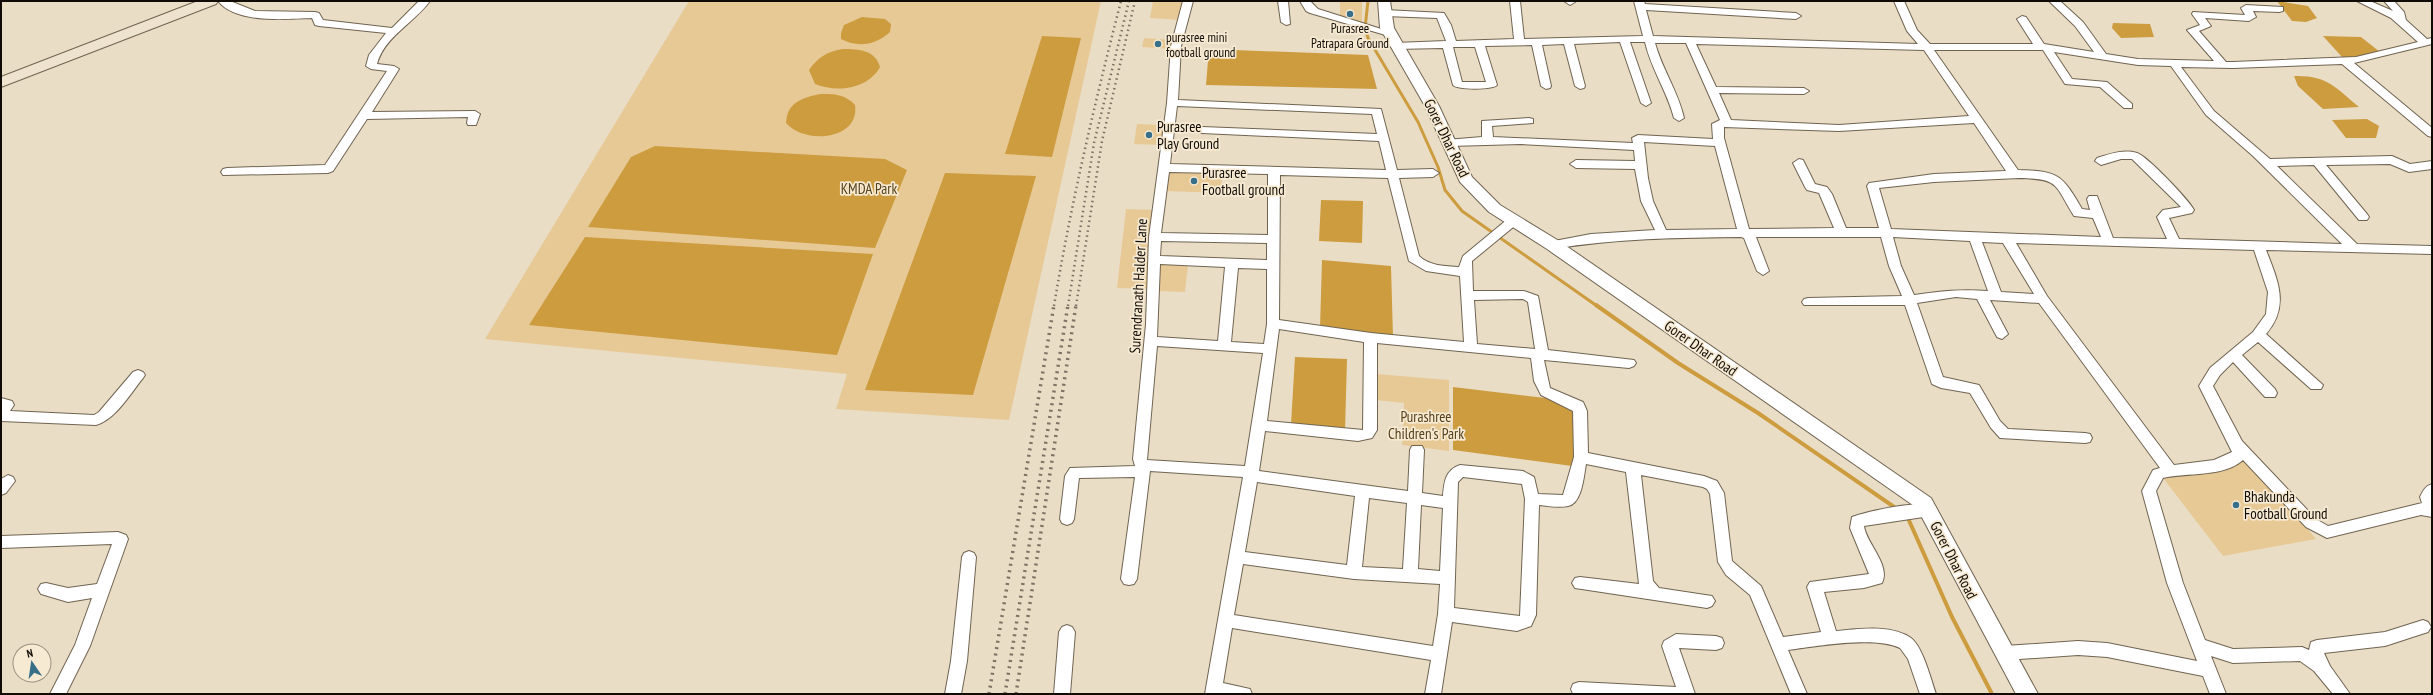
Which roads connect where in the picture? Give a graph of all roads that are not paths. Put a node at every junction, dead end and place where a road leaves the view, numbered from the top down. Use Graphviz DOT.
graph roads {
  1 [pos="211,1"];
  2 [pos="223,1"];
  3 [pos="425,1"];
  4 [pos="1188,1"];
  5 [pos="1283,1"];
  6 [pos="1305,1"];
  7 [pos="1515,1"];
  8 [pos="1771,1"];
  9 [pos="1899,1"];
  10 [pos="2054,1"];
  11 [pos="2362,1"];
  12 [pos="2389,1"];
  13 [pos="1640,4"];
  14 [pos="1385,7"];
  15 [pos="2279,9"];
  16 [pos="1775,13"];
  17 [pos="1796,16"];
  18 [pos="2022,19"];
  19 [pos="2401,21"];
  20 [pos="1286,22"];
  21 [pos="394,32"];
  22 [pos="1387,36"];
  23 [pos="1624,40"];
  24 [pos="1649,40"];
  25 [pos="1568,41"];
  26 [pos="1690,41"];
  27 [pos="1519,42"];
  28 [pos="1536,42"];
  29 [pos="2428,42"];
  30 [pos="1450,44"];
  31 [pos="1479,44"];
  32 [pos="1927,47"];
  33 [pos="2043,47"];
  34 [pos="2102,56"];
  35 [pos="2344,60"];
  36 [pos="2175,65"];
  37 [pos="2223,65"];
  38 [pos="1,82"];
  39 [pos="1546,86"];
  40 [pos="1580,86"];
  41 [pos="1712,90"];
  42 [pos="1804,91"];
  43 [pos="1172,103"];
  44 [pos="1646,103"];
  45 [pos="2128,106"];
  46 [pos="364,116"];
  47 [pos="1678,118"];
  48 [pos="1977,119"];
  49 [pos="1529,121"];
  50 [pos="472,123"];
  51 [pos="1727,123"];
  52 [pos="1202,130"];
  53 [pos="2432,134"];
  54 [pos="1384,138"];
  55 [pos="1488,139"];
  56 [pos="1450,142"];
  57 [pos="1720,143"];
  58 [pos="1638,147"];
  59 [pos="2102,161"];
  60 [pos="2317,162"];
  61 [pos="1799,163"];
  62 [pos="2267,163"];
  63 [pos="1576,164"];
  64 [pos="1640,165"];
  65 [pos="2432,165"];
  66 [pos="1164,168"];
  67 [pos="1274,170"];
  68 [pos="227,172"];
  69 [pos="1433,173"];
  70 [pos="2014,173"];
  71 [pos="1393,174"];
  72 [pos="2093,199"];
  73 [pos="2097,215"];
  74 [pos="2363,217"];
  75 [pos="1508,225"];
  76 [pos="1841,232"];
  77 [pos="1886,232"];
  78 [pos="1662,233"];
  79 [pos="1746,234"];
  80 [pos="1155,237"];
  81 [pos="1974,237"];
  82 [pos="2007,238"];
  83 [pos="1274,239"];
  84 [pos="2109,241"];
  85 [pos="2175,244"];
  86 [pos="1553,245"];
  87 [pos="2352,246"];
  88 [pos="2259,247"];
  89 [pos="2431,251"];
  90 [pos="1154,260"];
  91 [pos="1232,263"];
  92 [pos="1274,265"];
  93 [pos="1763,271"];
  94 [pos="1465,272"];
  95 [pos="1980,293"];
  96 [pos="1996,295"];
  97 [pos="1467,296"];
  98 [pos="2043,299"];
  99 [pos="1910,300"];
  100 [pos="1808,302"];
  101 [pos="1273,324"];
  102 [pos="2002,334"];
  103 [pos="2258,335"];
  104 [pos="1371,338"];
  105 [pos="1151,341"];
  106 [pos="1224,346"];
  107 [pos="1270,348"];
  108 [pos="1471,348"];
  109 [pos="2234,354"];
  110 [pos="1540,355"];
  111 [pos="1629,363"];
  112 [pos="138,375"];
  113 [pos="2316,385"];
  114 [pos="2270,393"];
  115 [pos="1,403"];
  116 [pos="1,412"];
  117 [pos="1,416"];
  118 [pos="1259,425"];
  119 [pos="2086,438"];
  120 [pos="2237,444"];
  121 [pos="1417,450"];
  122 [pos="1581,457"];
  123 [pos="1144,468"];
  124 [pos="1633,468"];
  125 [pos="2170,470"];
  126 [pos="1252,474"];
  127 [pos="2432,490"];
  128 [pos="1363,491"];
  129 [pos="1416,498"];
  130 [pos="1532,499"];
  131 [pos="1450,503"];
  132 [pos="1930,510"];
  133 [pos="2432,511"];
  134 [pos="1067,520"];
  135 [pos="1,542"];
  136 [pos="969,557"];
  137 [pos="1237,557"];
  138 [pos="1354,573"];
  139 [pos="1410,575"];
  140 [pos="1448,578"];
  141 [pos="1129,579"];
  142 [pos="1580,583"];
  143 [pos="46,589"];
  144 [pos="102,590"];
  145 [pos="1651,592"];
  146 [pos="1707,601"];
  147 [pos="1446,614"];
  148 [pos="1227,621"];
  149 [pos="2423,627"];
  150 [pos="1067,632"];
  151 [pos="1830,637"];
  152 [pos="1716,643"];
  153 [pos="1778,644"];
  154 [pos="2199,645"];
  155 [pos="2005,653"];
  156 [pos="1440,654"];
  157 [pos="2209,670"];
  158 [pos="2326,672"];
  159 [pos="1579,689"];
  160 [pos="1214,692"];
  161 [pos="58,694"];
  162 [pos="953,694"];
  163 [pos="1062,694"];
  164 [pos="1244,694"];
  165 [pos="1433,694"];
  166 [pos="1677,694"];
  167 [pos="1687,694"];
  168 [pos="1799,694"];
  169 [pos="1928,694"];
  170 [pos="2027,694"];
  171 [pos="2218,694"];
  172 [pos="2342,694"];
  1 -- 38 [label="main road"];
  2 -- 21 [label="street"];
  3 -- 21 [label="street"];
  4 -- 43 [label="street, Surendranath Halder Lane"];
  5 -- 20 [label="street"];
  6 -- 22 [label="street"];
  7 -- 27 [label="street"];
  8 -- 16 [label="street"];
  9 -- 32 [label="street"];
  10 -- 34 [label="street"];
  11 -- 19 [label="street"];
  12 -- 19 [label="street"];
  13 -- 16 [label="street"];
  13 -- 24 [label="street"];
  14 -- 22 [label="street, Gorer Dhar Road"];
  14 -- 30 [label="street"];
  15 -- 37 [label="street"];
  16 -- 17 [label="street"];
  18 -- 33 [label="street"];
  19 -- 29 [label="street"];
  21 -- 46 [label="street"];
  22 -- 30 [label="street"];
  22 -- 56 [label="street, Gorer Dhar Road"];
  23 -- 24 [label="street"];
  23 -- 25 [label="street"];
  23 -- 44 [label="street"];
  24 -- 26 [label="street"];
  24 -- 47 [label="street"];
  25 -- 28 [label="street"];
  25 -- 40 [label="street"];
  26 -- 32 [label="street"];
  26 -- 41 [label="street"];
  27 -- 28 [label="street"];
  27 -- 31 [label="street"];
  28 -- 39 [label="street"];
  29 -- 35 [label="street"];
  30 -- 31 [label="street"];
  30 -- 31 [label="street"];
  32 -- 33 [label="street"];
  32 -- 48 [label="street"];
  33 -- 34 [label="street"];
  33 -- 45 [label="street"];
  34 -- 36 [label="street"];
  35 -- 37 [label="street"];
  35 -- 53 [label="street"];
  36 -- 37 [label="street"];
  36 -- 62 [label="street"];
  41 -- 42 [label="street"];
  41 -- 51 [label="street"];
  43 -- 54 [label="street"];
  43 -- 66 [label="street, Surendranath Halder Lane"];
  46 -- 50 [label="street"];
  46 -- 68 [label="street"];
  48 -- 51 [label="street"];
  48 -- 70 [label="street"];
  49 -- 55 [label="street"];
  51 -- 57 [label="street"];
  52 -- 54 [label="street"];
  54 -- 71 [label="street"];
  55 -- 56 [label="street"];
  55 -- 58 [label="street"];
  56 -- 75 [label="street, Gorer Dhar Road"];
  57 -- 58 [label="street"];
  57 -- 79 [label="street"];
  58 -- 64 [label="street"];
  59 -- 85 [label="street"];
  60 -- 62 [label="street"];
  60 -- 65 [label="street"];
  60 -- 74 [label="street"];
  61 -- 76 [label="street"];
  62 -- 87 [label="street"];
  63 -- 64 [label="street"];
  64 -- 78 [label="street"];
  66 -- 67 [label="street"];
  66 -- 80 [label="street, Surendranath Halder Lane"];
  67 -- 71 [label="street"];
  67 -- 83 [label="street"];
  69 -- 71 [label="street"];
  70 -- 73 [label="street"];
  70 -- 77 [label="street"];
  71 -- 94 [label="street"];
  72 -- 73 [label="street"];
  73 -- 84 [label="street"];
  75 -- 86 [label="street, Gorer Dhar Road"];
  75 -- 94 [label="street"];
  76 -- 77 [label="street"];
  76 -- 79 [label="street"];
  77 -- 81 [label="street"];
  77 -- 99 [label="street"];
  78 -- 79 [label="street"];
  78 -- 86 [label="street"];
  79 -- 93 [label="street"];
  80 -- 83 [label="street"];
  80 -- 90 [label="street, Surendranath Halder Lane"];
  81 -- 82 [label="street"];
  81 -- 96 [label="street"];
  82 -- 84 [label="street"];
  82 -- 98 [label="street"];
  83 -- 92 [label="street"];
  84 -- 85 [label="street"];
  85 -- 88 [label="street"];
  86 -- 132 [label="street, Gorer Dhar Road"];
  87 -- 88 [label="street"];
  87 -- 89 [label="street"];
  88 -- 103 [label="street"];
  90 -- 91 [label="street"];
  90 -- 105 [label="street, Surendranath Halder Lane"];
  91 -- 92 [label="street"];
  91 -- 106 [label="street"];
  92 -- 101 [label="street"];
  94 -- 97 [label="street"];
  95 -- 96 [label="street"];
  95 -- 99 [label="street"];
  95 -- 102 [label="street"];
  96 -- 98 [label="street"];
  97 -- 108 [label="street"];
  97 -- 110 [label="street"];
  98 -- 125 [label="street"];
  99 -- 100 [label="street"];
  99 -- 119 [label="street"];
  101 -- 104 [label="street"];
  101 -- 107 [label="street"];
  103 -- 109 [label="street"];
  103 -- 113 [label="street"];
  104 -- 108 [label="street"];
  104 -- 118 [label="street"];
  105 -- 106 [label="street"];
  105 -- 123 [label="street, Surendranath Halder Lane"];
  106 -- 107 [label="street"];
  107 -- 118 [label="street"];
  108 -- 110 [label="street"];
  109 -- 114 [label="street"];
  109 -- 120 [label="street"];
  110 -- 111 [label="street"];
  110 -- 122 [label="street"];
  112 -- 117 [label="street"];
  115 -- 116 [label="street"];
  118 -- 126 [label="street"];
  120 -- 125 [label="street"];
  120 -- 133 [label="street"];
  121 -- 129 [label="street"];
  122 -- 124 [label="street"];
  122 -- 130 [label="street"];
  123 -- 126 [label="street"];
  123 -- 134 [label="street"];
  123 -- 141 [label="street, Surendranath Halder Lane"];
  124 -- 145 [label="street"];
  124 -- 153 [label="street"];
  125 -- 154 [label="street"];
  126 -- 128 [label="street"];
  126 -- 137 [label="street"];
  127 -- 133 [label="street"];
  128 -- 129 [label="street"];
  128 -- 138 [label="street"];
  129 -- 131 [label="street"];
  129 -- 139 [label="street"];
  130 -- 131 [label="street"];
  130 -- 147 [label="street"];
  131 -- 140 [label="street"];
  132 -- 151 [label="street"];
  132 -- 155 [label="street, Gorer Dhar Road"];
  135 -- 144 [label="street"];
  136 -- 162 [label="street"];
  137 -- 138 [label="street"];
  137 -- 148 [label="street"];
  138 -- 139 [label="street"];
  139 -- 140 [label="street"];
  140 -- 147 [label="street"];
  142 -- 145 [label="street"];
  143 -- 144 [label="street"];
  144 -- 161 [label="street"];
  145 -- 146 [label="street"];
  147 -- 156 [label="street"];
  148 -- 156 [label="street"];
  148 -- 160 [label="street"];
  149 -- 158 [label="street"];
  150 -- 163 [label="street"];
  151 -- 153 [label="street"];
  151 -- 169 [label="street"];
  152 -- 167 [label="street"];
  153 -- 168 [label="street"];
  154 -- 157 [label="street"];
  154 -- 158 [label="street"];
  155 -- 157 [label="street"];
  155 -- 170 [label="street, Gorer Dhar Road"];
  156 -- 165 [label="street"];
  157 -- 171 [label="street"];
  158 -- 172 [label="street"];
  159 -- 166 [label="street"];
  160 -- 164 [label="street"];
}
